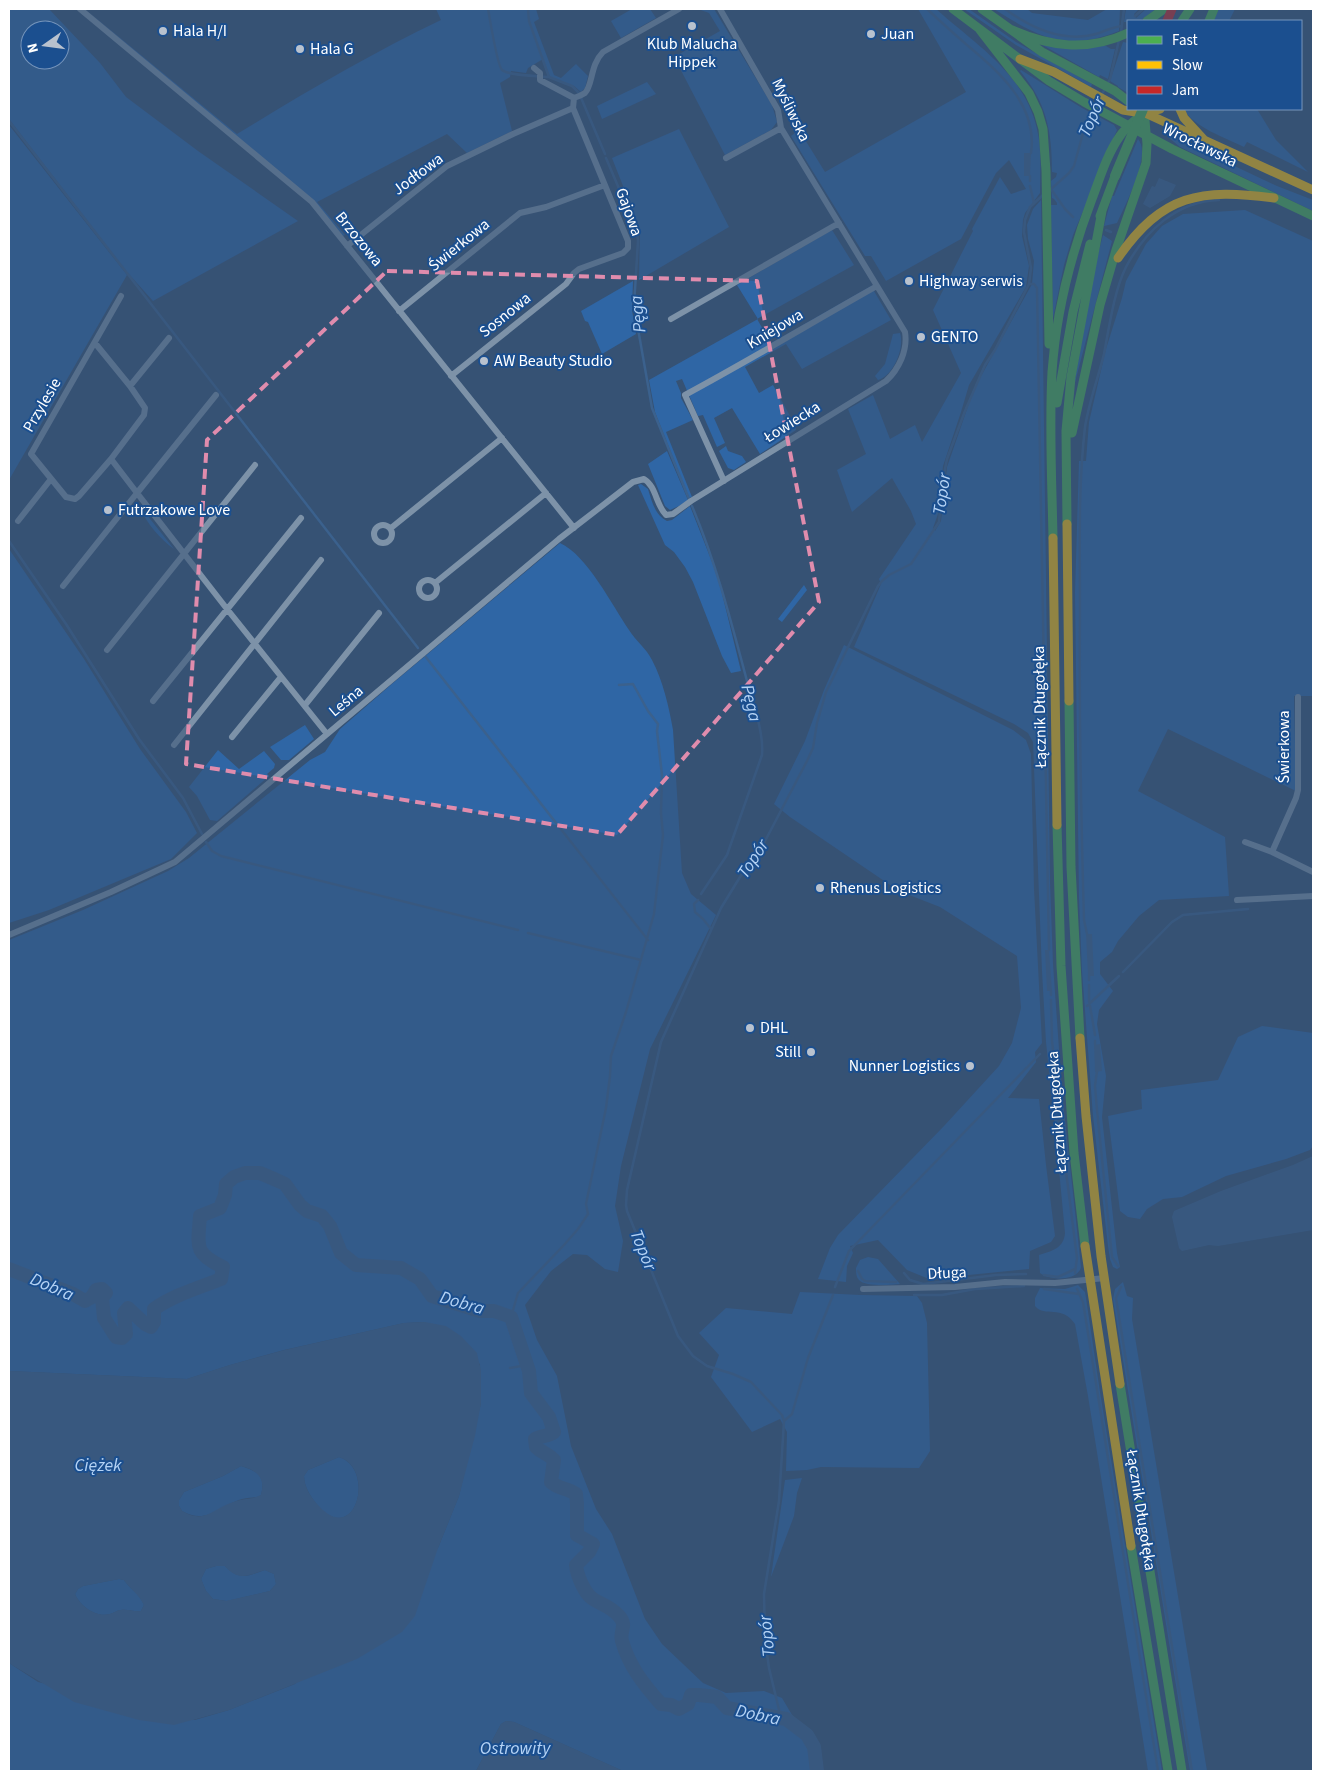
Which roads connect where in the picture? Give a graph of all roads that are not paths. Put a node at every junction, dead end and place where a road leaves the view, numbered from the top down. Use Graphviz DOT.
graph roads {
  1 [pos="80,9"];
  2 [pos="680,9"];
  3 [pos="720,9"];
  4 [pos="953,9"];
  5 [pos="982,9"];
  6 [pos="1164,9"];
  7 [pos="1148,20"];
  8 [pos="1010,29"];
  9 [pos="980,30"];
  10 [pos="1127,34"];
  11 [pos="1020,59"];
  12 [pos="534,68"];
  13 [pos="578,97"];
  14 [pos="1127,100"];
  15 [pos="573,108"];
  16 [pos="1142,110"];
  17 [pos="1180,110"];
  18 [pos="1129,126"];
  19 [pos="781,128"];
  20 [pos="1146,135"];
  21 [pos="1206,142"];
  22 [pos="726,158"];
  23 [pos="605,185"];
  24 [pos="1313,190"];
  25 [pos="1274,198"];
  26 [pos="540,207"];
  27 [pos="1102,211"];
  28 [pos="1313,216"];
  29 [pos="839,223"];
  30 [pos="347,246"];
  31 [pos="1110,269"];
  32 [pos="574,273"];
  33 [pos="878,286"];
  34 [pos="122,296"];
  35 [pos="399,312"];
  36 [pos="671,318"];
  37 [pos="905,332"];
  38 [pos="169,338"];
  39 [pos="95,343"];
  40 [pos="451,376"];
  41 [pos="1052,379"];
  42 [pos="130,386"];
  43 [pos="216,395"];
  44 [pos="502,438"];
  45 [pos="1052,444"];
  46 [pos="111,459"];
  47 [pos="255,465"];
  48 [pos="1067,474"];
  49 [pos="51,479"];
  50 [pos="724,481"];
  51 [pos="138,493"];
  52 [pos="546,493"];
  53 [pos="666,515"];
  54 [pos="300,518"];
  55 [pos="18,521"];
  56 [pos="391,528"];
  57 [pos="574,528"];
  58 [pos="184,553"];
  59 [pos="322,560"];
  60 [pos="435,583"];
  61 [pos="63,586"];
  62 [pos="227,610"];
  63 [pos="379,613"];
  64 [pos="255,644"];
  65 [pos="107,650"];
  66 [pos="281,677"];
  67 [pos="1298,697"];
  68 [pos="152,701"];
  69 [pos="305,705"];
  70 [pos="327,734"];
  71 [pos="232,737"];
  72 [pos="174,745"];
  73 [pos="1245,842"];
  74 [pos="1272,852"];
  75 [pos="1313,872"];
  76 [pos="1313,896"];
  77 [pos="1237,900"];
  78 [pos="9,935"];
  79 [pos="1105,1278"];
  80 [pos="1090,1280"];
  81 [pos="863,1289"];
  82 [pos="1168,1771"];
  83 [pos="1182,1771"];
  1 -- 30 [label="street, Brzozowa"];
  2 -- 13 [label="street, Gajowa"];
  3 -- 19 [label="street, Myśliwska"];
  4 -- 9 [label="main road, Wrocławska"];
  5 -- 8 [label="main road"];
  6 -- 7 [label="main road"];
  8 -- 10 [label="main road"];
  8 -- 14 [label="main road"];
  9 -- 11 [label="main road, Wrocławska"];
  9 -- 41 [label="main road"];
  11 -- 16 [label="main road"];
  11 -- 18 [label="main road, Wrocławska"];
  12 -- 13 [label="street"];
  13 -- 15 [label="street, Gajowa"];
  15 -- 23 [label="street, Gajowa"];
  15 -- 30 [label="street, Jodłowa"];
  16 -- 18 [label="main road"];
  16 -- 20 [label="main road"];
  16 -- 21 [label="main road, Wrocławska"];
  16 -- 27 [label="main road, bridge"];
  17 -- 21 [label="main road"];
  18 -- 20 [label="main road, Wrocławska"];
  18 -- 41 [label="main road"];
  19 -- 22 [label="street"];
  19 -- 29 [label="street, Myśliwska"];
  20 -- 25 [label="main road, Wrocławska"];
  20 -- 31 [label="main road"];
  21 -- 24 [label="main road, Wrocławska"];
  23 -- 26 [label="street, Gajowa"];
  23 -- 32 [label="street, Gajowa"];
  25 -- 28 [label="main road, Wrocławska"];
  25 -- 31 [label="main road"];
  26 -- 35 [label="street, Świerkowa"];
  27 -- 45 [label="main road"];
  27 -- 48 [label="main road"];
  29 -- 33 [label="street, Myśliwska"];
  29 -- 36 [label="street"];
  30 -- 35 [label="street, Brzozowa"];
  31 -- 48 [label="main road"];
  32 -- 40 [label="street, Sosnowa"];
  33 -- 37 [label="street, Myśliwska"];
  33 -- 50 [label="street, Kniejowa"];
  34 -- 39 [label="street, Przylesie"];
  35 -- 40 [label="street, Brzozowa"];
  37 -- 50 [label="street, Łowiecka"];
  38 -- 42 [label="street"];
  39 -- 42 [label="street, Przylesie"];
  39 -- 49 [label="street, Przylesie"];
  40 -- 44 [label="street, Brzozowa"];
  41 -- 45 [label="main road"];
  42 -- 46 [label="street, Przylesie"];
  43 -- 51 [label="street"];
  44 -- 52 [label="street, Brzozowa"];
  44 -- 56 [label="street"];
  45 -- 80 [label="main road, Łącznik Długołęka"];
  46 -- 49 [label="street, Przylesie"];
  46 -- 51 [label="street"];
  47 -- 58 [label="street"];
  48 -- 79 [label="main road, Łącznik Długołęka"];
  49 -- 55 [label="street"];
  50 -- 53 [label="street, Łowiecka"];
  51 -- 58 [label="street"];
  51 -- 61 [label="street"];
  52 -- 57 [label="street, Brzozowa"];
  52 -- 60 [label="street"];
  53 -- 57 [label="street, Leśna"];
  54 -- 62 [label="street"];
  57 -- 70 [label="street, Leśna"];
  58 -- 62 [label="street"];
  58 -- 65 [label="street"];
  59 -- 64 [label="street"];
  62 -- 64 [label="street"];
  62 -- 68 [label="street"];
  63 -- 69 [label="street"];
  64 -- 66 [label="street"];
  64 -- 72 [label="street"];
  66 -- 69 [label="street"];
  66 -- 71 [label="street"];
  67 -- 74 [label="street, Świerkowa"];
  69 -- 70 [label="street"];
  70 -- 78 [label="street, Leśna"];
  73 -- 74 [label="street"];
  74 -- 75 [label="street"];
  76 -- 77 [label="street"];
  79 -- 80 [label="street, Długa"];
  79 -- 83 [label="main road, Łącznik Długołęka"];
  80 -- 81 [label="street, Długa"];
  80 -- 82 [label="main road, Łącznik Długołęka"];
}
